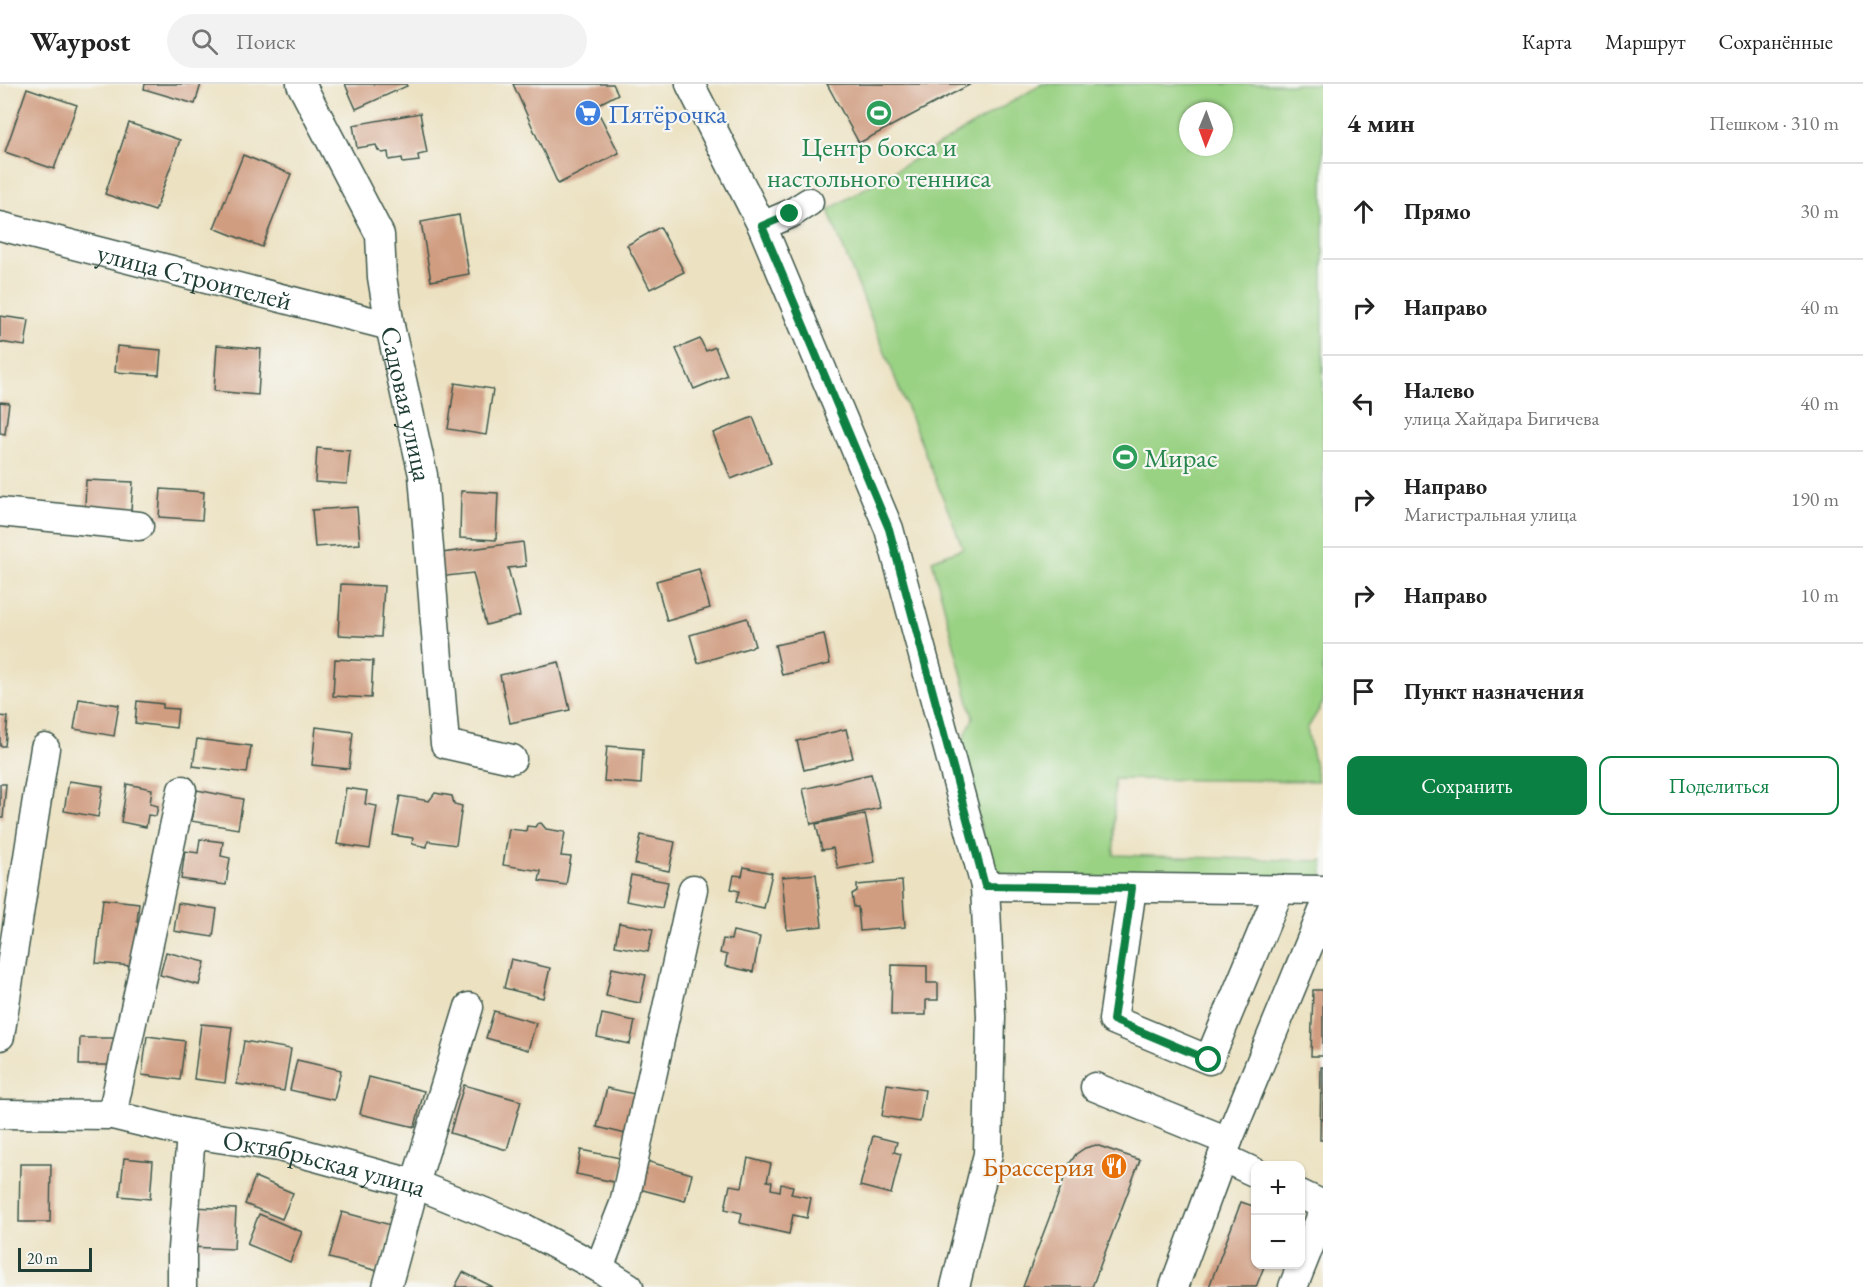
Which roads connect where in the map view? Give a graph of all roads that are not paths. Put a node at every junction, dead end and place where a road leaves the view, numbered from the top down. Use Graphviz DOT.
graph roads {
  1 [pos="301,84"];
  2 [pos="690,84"];
  3 [pos="809,202"];
  4 [pos="0,226"];
  5 [pos="762,226"];
  6 [pos="390,326"];
  7 [pos="0,512"];
  8 [pos="139,526"];
  9 [pos="45,748"];
  10 [pos="512,759"];
  11 [pos="182,790"];
  12 [pos="985,886"];
  13 [pos="1132,888"];
  14 [pos="693,889"];
  15 [pos="1280,890"];
  16 [pos="1323,890"];
  17 [pos="1323,911"];
  18 [pos="469,1007"];
  19 [pos="0,1036"];
  20 [pos="1095,1088"];
  21 [pos="0,1114"];
  22 [pos="112,1115"];
  23 [pos="191,1134"];
  24 [pos="1225,1149"];
  25 [pos="1251,1169"];
  26 [pos="415,1184"];
  27 [pos="1305,1196"];
  28 [pos="1323,1205"];
  29 [pos="1323,1212"];
  30 [pos="599,1268"];
  31 [pos="182,1287"];
  32 [pos="387,1287"];
  33 [pos="629,1287"];
  34 [pos="955,1287"];
  35 [pos="1174,1287"];
  36 [pos="1293,1287"];
  1 -- 6 [label="street, Садовая улица"];
  2 -- 5 [label="street"];
  3 -- 5 [label="street"];
  4 -- 6 [label="street, улица Строителей"];
  5 -- 12 [label="street"];
  6 -- 10 [label="street, Садовая улица"];
  7 -- 8 [label="street"];
  9 -- 19 [label="street"];
  11 -- 22 [label="street"];
  12 -- 13 [label="street"];
  12 -- 34 [label="street"];
  13 -- 15 [label="street"];
  13 -- 15 [label="street"];
  14 -- 30 [label="street"];
  15 -- 16 [label="street"];
  17 -- 24 [label="street"];
  18 -- 26 [label="street"];
  20 -- 24 [label="street"];
  21 -- 22 [label="street, Октябрьская улица"];
  22 -- 23 [label="street, Октябрьская улица"];
  23 -- 26 [label="street, Октябрьская улица"];
  23 -- 31 [label="street"];
  24 -- 25 [label="street"];
  24 -- 35 [label="street"];
  26 -- 30 [label="street, Октябрьская улица"];
  26 -- 32 [label="street"];
  27 -- 28 [label="street"];
  29 -- 36 [label="street"];
  30 -- 33 [label="street, Октябрьская улица"];
}
